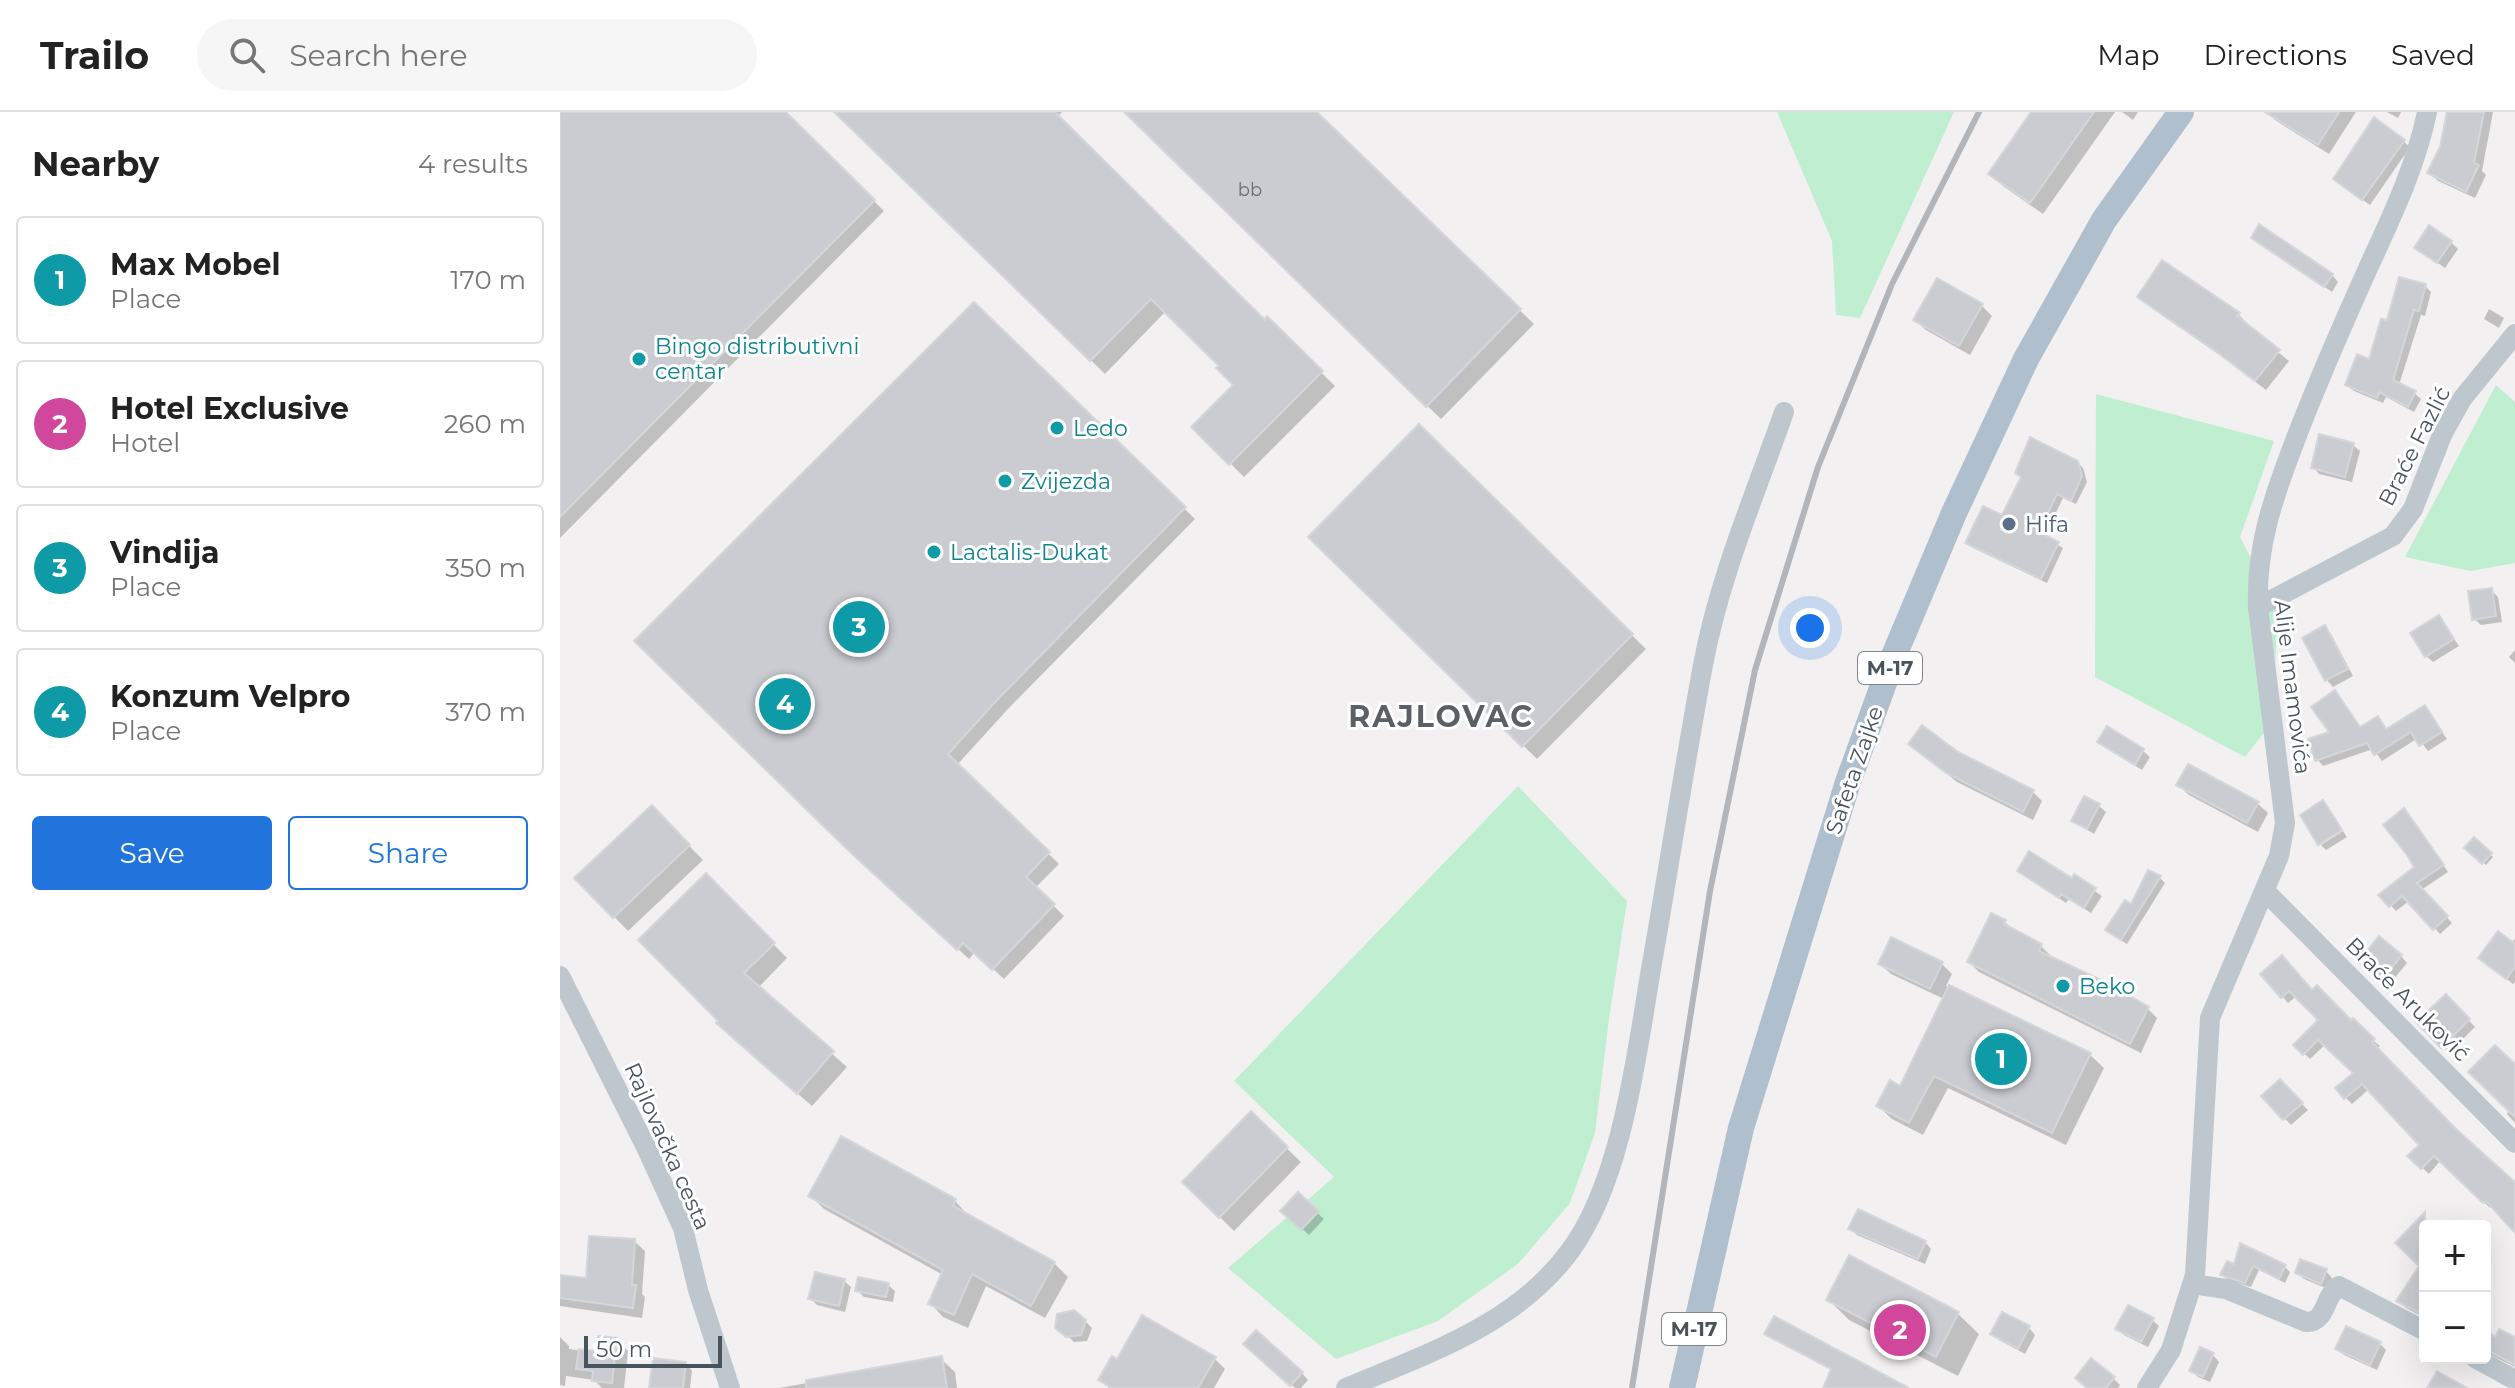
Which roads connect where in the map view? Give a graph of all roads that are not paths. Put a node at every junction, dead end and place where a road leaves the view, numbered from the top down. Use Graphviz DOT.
graph roads {
  1 [pos="2181,112"];
  2 [pos="2427,112"];
  3 [pos="2515,334"];
  4 [pos="1784,412"];
  5 [pos="2258,607"];
  6 [pos="2265,891"];
  7 [pos="560,976"];
  8 [pos="2515,1143"];
  9 [pos="2193,1284"];
  10 [pos="2419,1328"];
  11 [pos="2486,1364"];
  12 [pos="2515,1380"];
  13 [pos="730,1388"];
  14 [pos="1346,1388"];
  15 [pos="1682,1388"];
  16 [pos="2147,1388"];
  1 -- 15 [label="main road, Safeta Zajke / M-17"];
  2 -- 5 [label="street, Alije Imamovića"];
  3 -- 5 [label="street, Braće Fazlić"];
  4 -- 14 [label="street"];
  5 -- 6 [label="street, Alije Imamovića"];
  6 -- 8 [label="street, Braće Aruković"];
  6 -- 9 [label="street, Alije Imamovića"];
  7 -- 13 [label="street, Rajlovačka cesta"];
  9 -- 10 [label="street"];
  9 -- 16 [label="street, Alije Imamovića"];
  11 -- 12 [label="street"];
}
